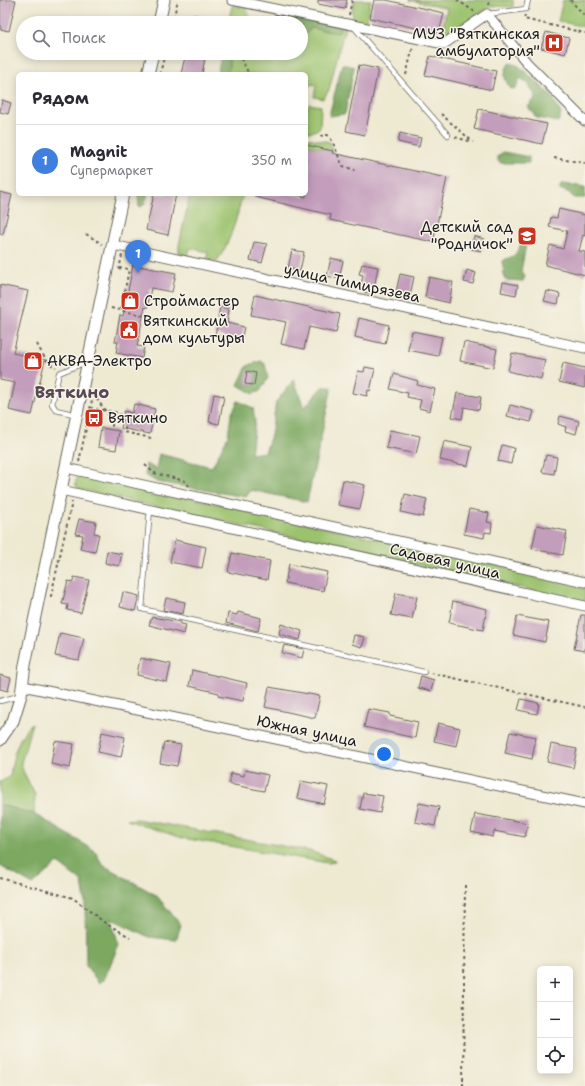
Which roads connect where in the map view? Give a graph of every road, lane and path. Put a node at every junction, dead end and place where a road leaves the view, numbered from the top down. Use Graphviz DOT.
graph roads {
  1 [pos="164,0"];
  2 [pos="178,0"];
  3 [pos="232,0"];
  4 [pos="352,0"];
  5 [pos="457,0"];
  6 [pos="528,0"];
  7 [pos="570,0"];
  8 [pos="526,9"];
  9 [pos="485,15"];
  10 [pos="161,16"];
  11 [pos="174,16"];
  12 [pos="585,16"];
  13 [pos="351,24"];
  14 [pos="585,34"];
  15 [pos="416,38"];
  16 [pos="151,60"];
  17 [pos="163,60"];
  18 [pos="242,60"];
  19 [pos="148,72"];
  20 [pos="160,72"];
  21 [pos="248,72"];
  22 [pos="404,82"];
  23 [pos="585,121"];
  24 [pos="448,135"];
  25 [pos="320,136"];
  26 [pos="473,142"];
  27 [pos="554,158"];
  28 [pos="585,163"];
  29 [pos="356,170"];
  30 [pos="123,196"];
  31 [pos="86,234"];
  32 [pos="113,247"];
  33 [pos="119,268"];
  34 [pos="110,308"];
  35 [pos="121,310"];
  36 [pos="158,319"];
  37 [pos="37,344"];
  38 [pos="585,348"];
  39 [pos="88,361"];
  40 [pos="52,367"];
  41 [pos="93,394"];
  42 [pos="90,408"];
  43 [pos="105,411"];
  44 [pos="77,415"];
  45 [pos="112,427"];
  46 [pos="151,438"];
  47 [pos="145,465"];
  48 [pos="66,468"];
  49 [pos="185,481"];
  50 [pos="61,490"];
  51 [pos="74,493"];
  52 [pos="150,509"];
  53 [pos="585,582"];
  54 [pos="39,598"];
  55 [pos="585,606"];
  56 [pos="424,672"];
  57 [pos="22,690"];
  58 [pos="0,701"];
  59 [pos="585,707"];
  60 [pos="0,740"];
  61 [pos="585,804"];
  62 [pos="0,878"];
  63 [pos="465,884"];
  64 [pos="130,937"];
  65 [pos="463,1086"];
  1 -- 10 [label="street"];
  2 -- 11 [label="path"];
  3 -- 13 [label="street"];
  4 -- 13 [label="path"];
  5 -- 9 [label="path"];
  6 -- 8 [label="lane"];
  7 -- 12 [label="path"];
  8 -- 9 [label="lane"];
  8 -- 14 [label="path"];
  9 -- 15 [label="street"];
  9 -- 23 [label="street"];
  13 -- 15 [label="street"];
  13 -- 22 [label="lane"];
  15 -- 22 [label="path"];
  16 -- 19 [label="street"];
  17 -- 20 [label="path"];
  18 -- 21 [label="path"];
  22 -- 24 [label="lane"];
  24 -- 26 [label="path"];
  25 -- 29 [label="path"];
  27 -- 28 [label="path"];
  30 -- 32 [label="street"];
  31 -- 32 [label="path"];
  32 -- 38 [label="street, улица Тимирязева"];
  32 -- 39 [label="street"];
  33 -- 35 [label="path"];
  34 -- 35 [label="path"];
  35 -- 36 [label="path"];
  37 -- 40 [label="path"];
  39 -- 44 [label="street"];
  39 -- 44 [label="lane"];
  41 -- 43 [label="path"];
  42 -- 43 [label="path"];
  43 -- 45 [label="path"];
  43 -- 46 [label="path"];
  44 -- 48 [label="street"];
  47 -- 49 [label="path"];
  48 -- 50 [label="street"];
  48 -- 53 [label="street"];
  50 -- 51 [label="street, Садовая улица"];
  50 -- 54 [label="street"];
  51 -- 52 [label="street, Садовая улица"];
  51 -- 54 [label="path"];
  52 -- 55 [label="street, Садовая улица"];
  52 -- 56 [label="lane"];
  54 -- 57 [label="street"];
  56 -- 59 [label="path"];
  57 -- 58 [label="lane"];
  57 -- 60 [label="street"];
  57 -- 61 [label="street, Южная улица"];
  62 -- 64 [label="path"];
  63 -- 65 [label="path"];
}
